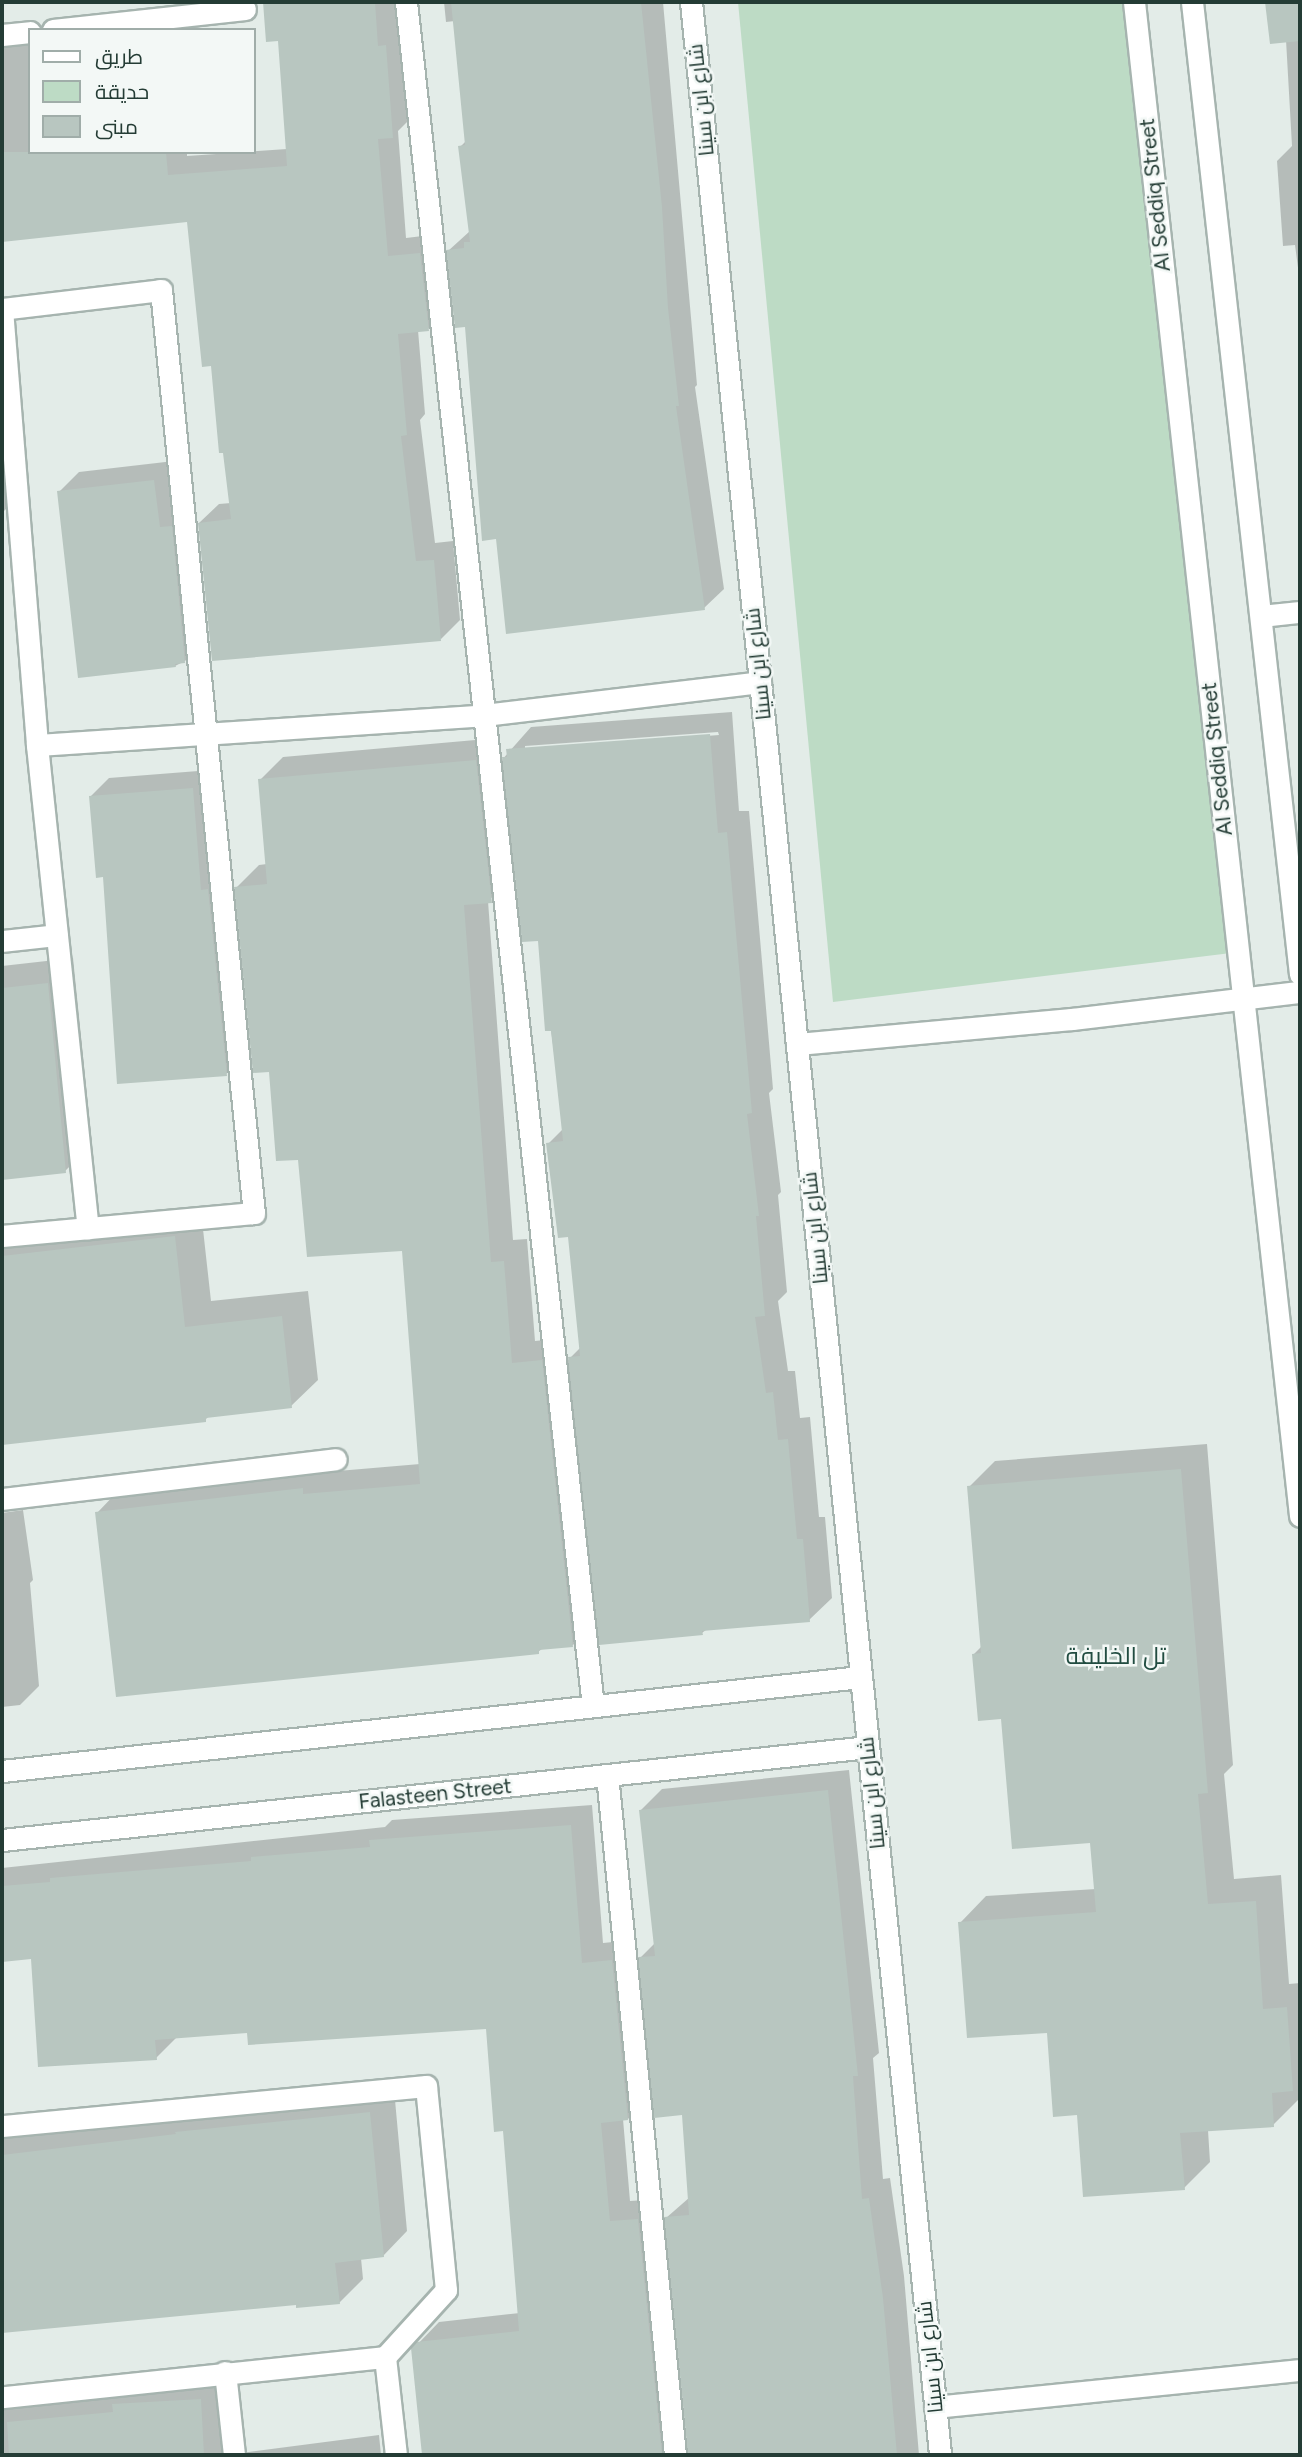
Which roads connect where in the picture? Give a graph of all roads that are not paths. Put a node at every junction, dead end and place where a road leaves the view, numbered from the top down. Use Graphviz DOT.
graph roads {
  1 [pos="406,2"];
  2 [pos="691,2"];
  3 [pos="1134,2"];
  4 [pos="1192,2"];
  5 [pos="245,9"];
  6 [pos="71,28"];
  7 [pos="28,32"];
  8 [pos="2,35"];
  9 [pos="2,309"];
  10 [pos="12,555"];
  11 [pos="1300,612"];
  12 [pos="1261,615"];
  13 [pos="760,682"];
  14 [pos="484,715"];
  15 [pos="207,736"];
  16 [pos="37,745"];
  17 [pos="57,935"];
  18 [pos="2,941"];
  19 [pos="1300,974"];
  20 [pos="1300,992"];
  21 [pos="1244,1000"];
  22 [pos="797,1044"];
  23 [pos="88,1227"];
  24 [pos="2,1236"];
  25 [pos="337,1459"];
  26 [pos="2,1499"];
  27 [pos="1300,1516"];
  28 [pos="861,1677"];
  29 [pos="593,1706"];
  30 [pos="868,1747"];
  31 [pos="2,1771"];
  32 [pos="607,1775"];
  33 [pos="2,1840"];
  34 [pos="2,2126"];
  35 [pos="385,2357"];
  36 [pos="1300,2370"];
  37 [pos="225,2372"];
  38 [pos="2,2397"];
  39 [pos="935,2407"];
  40 [pos="234,2455"];
  41 [pos="396,2455"];
  42 [pos="675,2455"];
  43 [pos="940,2455"];
  1 -- 14 [label="street"];
  2 -- 13 [label="street, شارع ابن سينا"];
  3 -- 21 [label="street, Al Seddiq Street"];
  4 -- 12 [label="street"];
  5 -- 6 [label="street"];
  7 -- 8 [label="street"];
  9 -- 10 [label="street"];
  9 -- 15 [label="street"];
  10 -- 16 [label="street"];
  11 -- 12 [label="street"];
  12 -- 19 [label="street"];
  13 -- 14 [label="street"];
  13 -- 22 [label="street, شارع ابن سينا"];
  14 -- 15 [label="street"];
  14 -- 29 [label="street"];
  15 -- 16 [label="street"];
  15 -- 23 [label="street"];
  16 -- 17 [label="street"];
  17 -- 18 [label="street"];
  17 -- 23 [label="street"];
  20 -- 21 [label="street"];
  21 -- 22 [label="street"];
  21 -- 27 [label="street, Al Seddiq Street"];
  22 -- 28 [label="street, شارع ابن سينا"];
  23 -- 24 [label="street"];
  25 -- 26 [label="street"];
  28 -- 29 [label="street"];
  28 -- 30 [label="street, شارع ابن سينا"];
  29 -- 31 [label="street"];
  30 -- 32 [label="street, Falasteen Street"];
  30 -- 39 [label="street, شارع ابن سينا"];
  32 -- 33 [label="street, Falasteen Street"];
  32 -- 42 [label="street"];
  34 -- 35 [label="street"];
  35 -- 37 [label="street"];
  35 -- 41 [label="street"];
  36 -- 39 [label="street"];
  37 -- 38 [label="street"];
  37 -- 40 [label="street"];
  39 -- 43 [label="street, شارع ابن سينا"];
}
